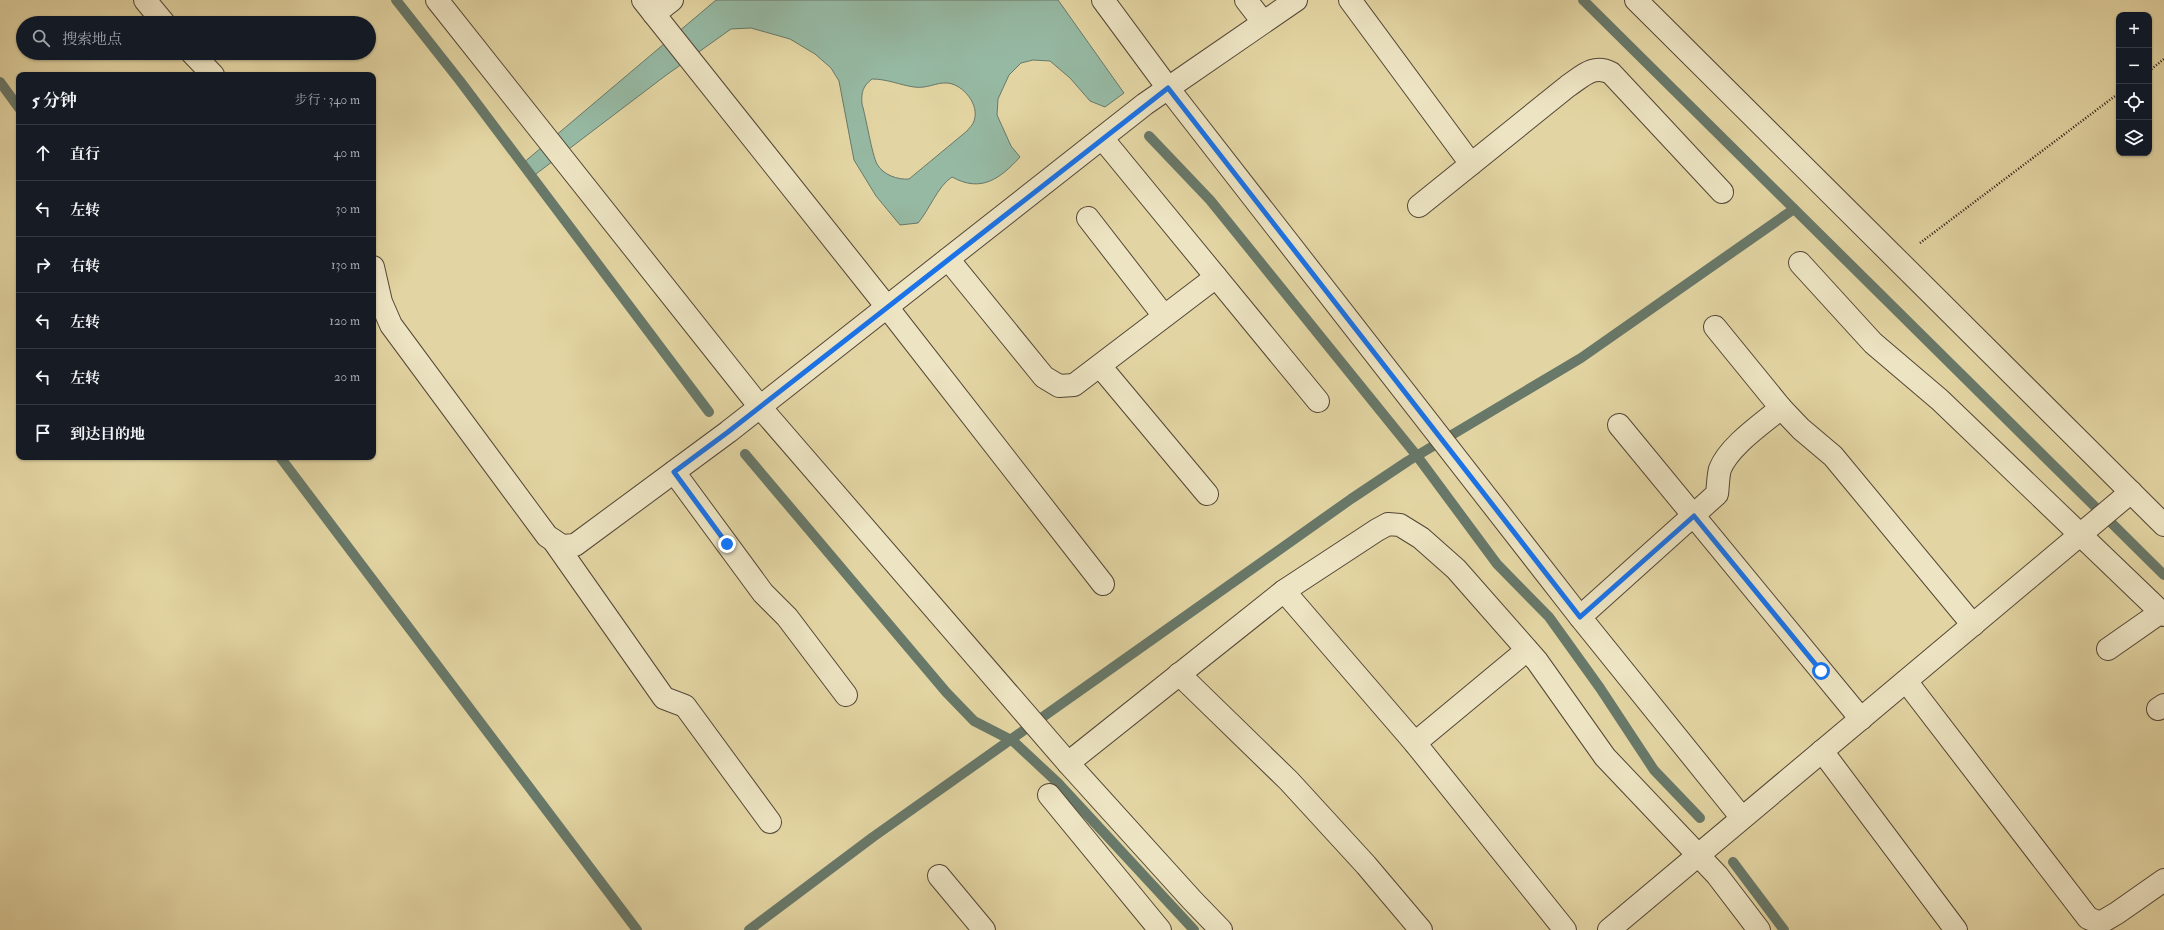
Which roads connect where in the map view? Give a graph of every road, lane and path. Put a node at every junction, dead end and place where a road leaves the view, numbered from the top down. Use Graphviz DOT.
graph roads {
  1 [pos="145,0"];
  2 [pos="437,0"];
  3 [pos="672,0"];
  4 [pos="1103,0"];
  5 [pos="1246,0"];
  6 [pos="1296,0"];
  7 [pos="1350,0"];
  8 [pos="1636,0"];
  9 [pos="648,7"];
  10 [pos="158,16"];
  11 [pos="1263,22"];
  12 [pos="2164,59"];
  13 [pos="199,60"];
  14 [pos="2152,69"];
  15 [pos="210,72"];
  16 [pos="1168,88"];
  17 [pos="2116,95"];
  18 [pos="1102,138"];
  19 [pos="1471,164"];
  20 [pos="1722,192"];
  21 [pos="1419,206"];
  22 [pos="1088,218"];
  23 [pos="948,259"];
  24 [pos="1898,260"];
  25 [pos="1800,262"];
  26 [pos="1216,277"];
  27 [pos="376,291"];
  28 [pos="887,307"];
  29 [pos="1164,316"];
  30 [pos="1715,327"];
  31 [pos="1100,366"];
  32 [pos="1318,401"];
  33 [pos="760,407"];
  34 [pos="1781,408"];
  35 [pos="1619,425"];
  36 [pos="674,472"];
  37 [pos="1207,494"];
  38 [pos="2124,498"];
  39 [pos="1694,516"];
  40 [pos="2164,525"];
  41 [pos="2085,530"];
  42 [pos="553,540"];
  43 [pos="1103,584"];
  44 [pos="1284,591"];
  45 [pos="2162,613"];
  46 [pos="1580,617"];
  47 [pos="1973,625"];
  48 [pos="2108,649"];
  49 [pos="1527,650"];
  50 [pos="1179,674"];
  51 [pos="1906,681"];
  52 [pos="846,695"];
  53 [pos="1860,719"];
  54 [pos="1415,743"];
  55 [pos="1822,751"];
  56 [pos="1068,763"];
  57 [pos="1049,795"];
  58 [pos="1742,818"];
  59 [pos="770,822"];
  60 [pos="1698,855"];
  61 [pos="939,876"];
  62 [pos="2164,880"];
  63 [pos="984,930"];
  64 [pos="1160,930"];
  65 [pos="1221,930"];
  66 [pos="1420,930"];
  67 [pos="1565,930"];
  68 [pos="1609,930"];
  69 [pos="1758,930"];
  70 [pos="1956,930"];
  1 -- 10 [label="street"];
  2 -- 33 [label="street"];
  3 -- 9 [label="street"];
  4 -- 16 [label="street"];
  5 -- 11 [label="street"];
  6 -- 11 [label="street"];
  7 -- 19 [label="street"];
  8 -- 24 [label="street"];
  9 -- 28 [label="street"];
  11 -- 16 [label="street"];
  12 -- 14 [label="path"];
  13 -- 15 [label="street"];
  16 -- 18 [label="street"];
  16 -- 46 [label="street"];
  17 -- 24 [label="path"];
  18 -- 23 [label="street"];
  18 -- 26 [label="street"];
  19 -- 20 [label="street"];
  19 -- 21 [label="street"];
  22 -- 29 [label="street"];
  23 -- 28 [label="street"];
  23 -- 31 [label="street"];
  24 -- 38 [label="street"];
  25 -- 41 [label="street"];
  26 -- 29 [label="street"];
  26 -- 32 [label="street"];
  27 -- 42 [label="street"];
  28 -- 33 [label="street"];
  28 -- 43 [label="street"];
  29 -- 31 [label="street"];
  30 -- 34 [label="street"];
  31 -- 37 [label="street"];
  33 -- 36 [label="street"];
  33 -- 56 [label="street"];
  34 -- 39 [label="street"];
  34 -- 47 [label="street"];
  35 -- 39 [label="street"];
  36 -- 42 [label="street"];
  36 -- 52 [label="street"];
  38 -- 40 [label="street"];
  38 -- 41 [label="street"];
  39 -- 46 [label="street"];
  39 -- 53 [label="street"];
  41 -- 45 [label="street"];
  41 -- 47 [label="street"];
  42 -- 59 [label="street"];
  44 -- 49 [label="street"];
  44 -- 50 [label="street"];
  44 -- 54 [label="street"];
  45 -- 48 [label="street"];
  46 -- 58 [label="street"];
  47 -- 51 [label="street"];
  49 -- 54 [label="street"];
  49 -- 60 [label="street"];
  50 -- 56 [label="street"];
  50 -- 66 [label="street"];
  51 -- 53 [label="street"];
  51 -- 62 [label="street"];
  53 -- 55 [label="street"];
  54 -- 67 [label="street"];
  55 -- 58 [label="street"];
  55 -- 70 [label="street"];
  56 -- 65 [label="street"];
  57 -- 64 [label="street"];
  58 -- 60 [label="street"];
  60 -- 68 [label="street"];
  60 -- 69 [label="street"];
  61 -- 63 [label="street"];
}
